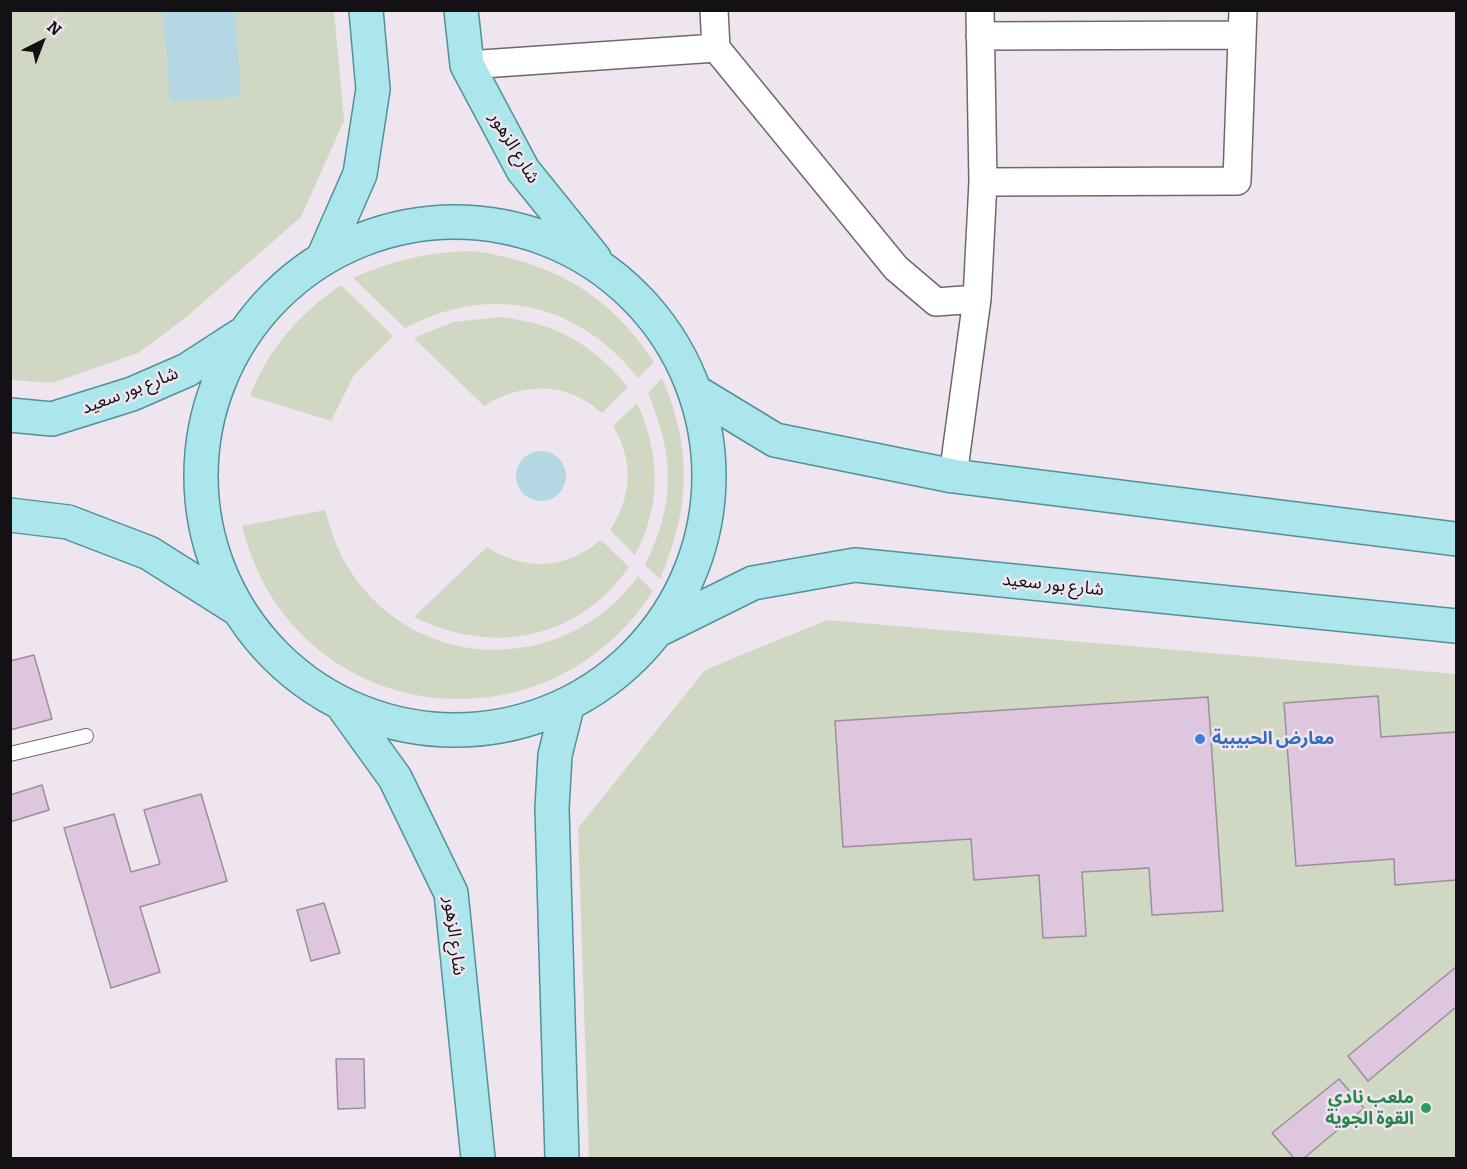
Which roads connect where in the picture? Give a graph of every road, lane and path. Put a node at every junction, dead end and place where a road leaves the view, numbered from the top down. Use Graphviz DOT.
graph roads {
  1 [pos="366,10"];
  2 [pos="461,10"];
  3 [pos="714,10"];
  4 [pos="980,23"];
  5 [pos="1242,23"];
  6 [pos="716,48"];
  7 [pos="467,65"];
  8 [pos="983,182"];
  9 [pos="324,256"];
  10 [pos="603,268"];
  11 [pos="977,299"];
  12 [pos="241,335"];
  13 [pos="696,392"];
  14 [pos="10,415"];
  15 [pos="953,476"];
  16 [pos="10,515"];
  17 [pos="1456,539"];
  18 [pos="236,608"];
  19 [pos="1456,626"];
  20 [pos="660,629"];
  21 [pos="343,706"];
  22 [pos="567,706"];
  23 [pos="86,736"];
  24 [pos="10,754"];
  25 [pos="478,1158"];
  26 [pos="562,1158"];
  1 -- 9 [label="main road"];
  2 -- 7 [label="main road, شارع الزهور"];
  3 -- 6 [label="street"];
  4 -- 5 [label="street"];
  4 -- 8 [label="street"];
  5 -- 8 [label="street"];
  6 -- 7 [label="street"];
  6 -- 11 [label="street"];
  7 -- 10 [label="main road, شارع الزهور"];
  8 -- 11 [label="street"];
  9 -- 10 [label="main road"];
  9 -- 12 [label="main road"];
  10 -- 13 [label="main road"];
  11 -- 15 [label="street"];
  12 -- 14 [label="main road, شارع بور سعيد"];
  12 -- 18 [label="main road"];
  13 -- 15 [label="main road"];
  13 -- 20 [label="main road"];
  15 -- 17 [label="main road"];
  16 -- 18 [label="main road"];
  18 -- 21 [label="main road"];
  19 -- 20 [label="main road, شارع بور سعيد"];
  20 -- 22 [label="main road"];
  21 -- 22 [label="main road"];
  21 -- 25 [label="main road, شارع الزهور"];
  22 -- 26 [label="main road"];
  23 -- 24 [label="lane"];
}
